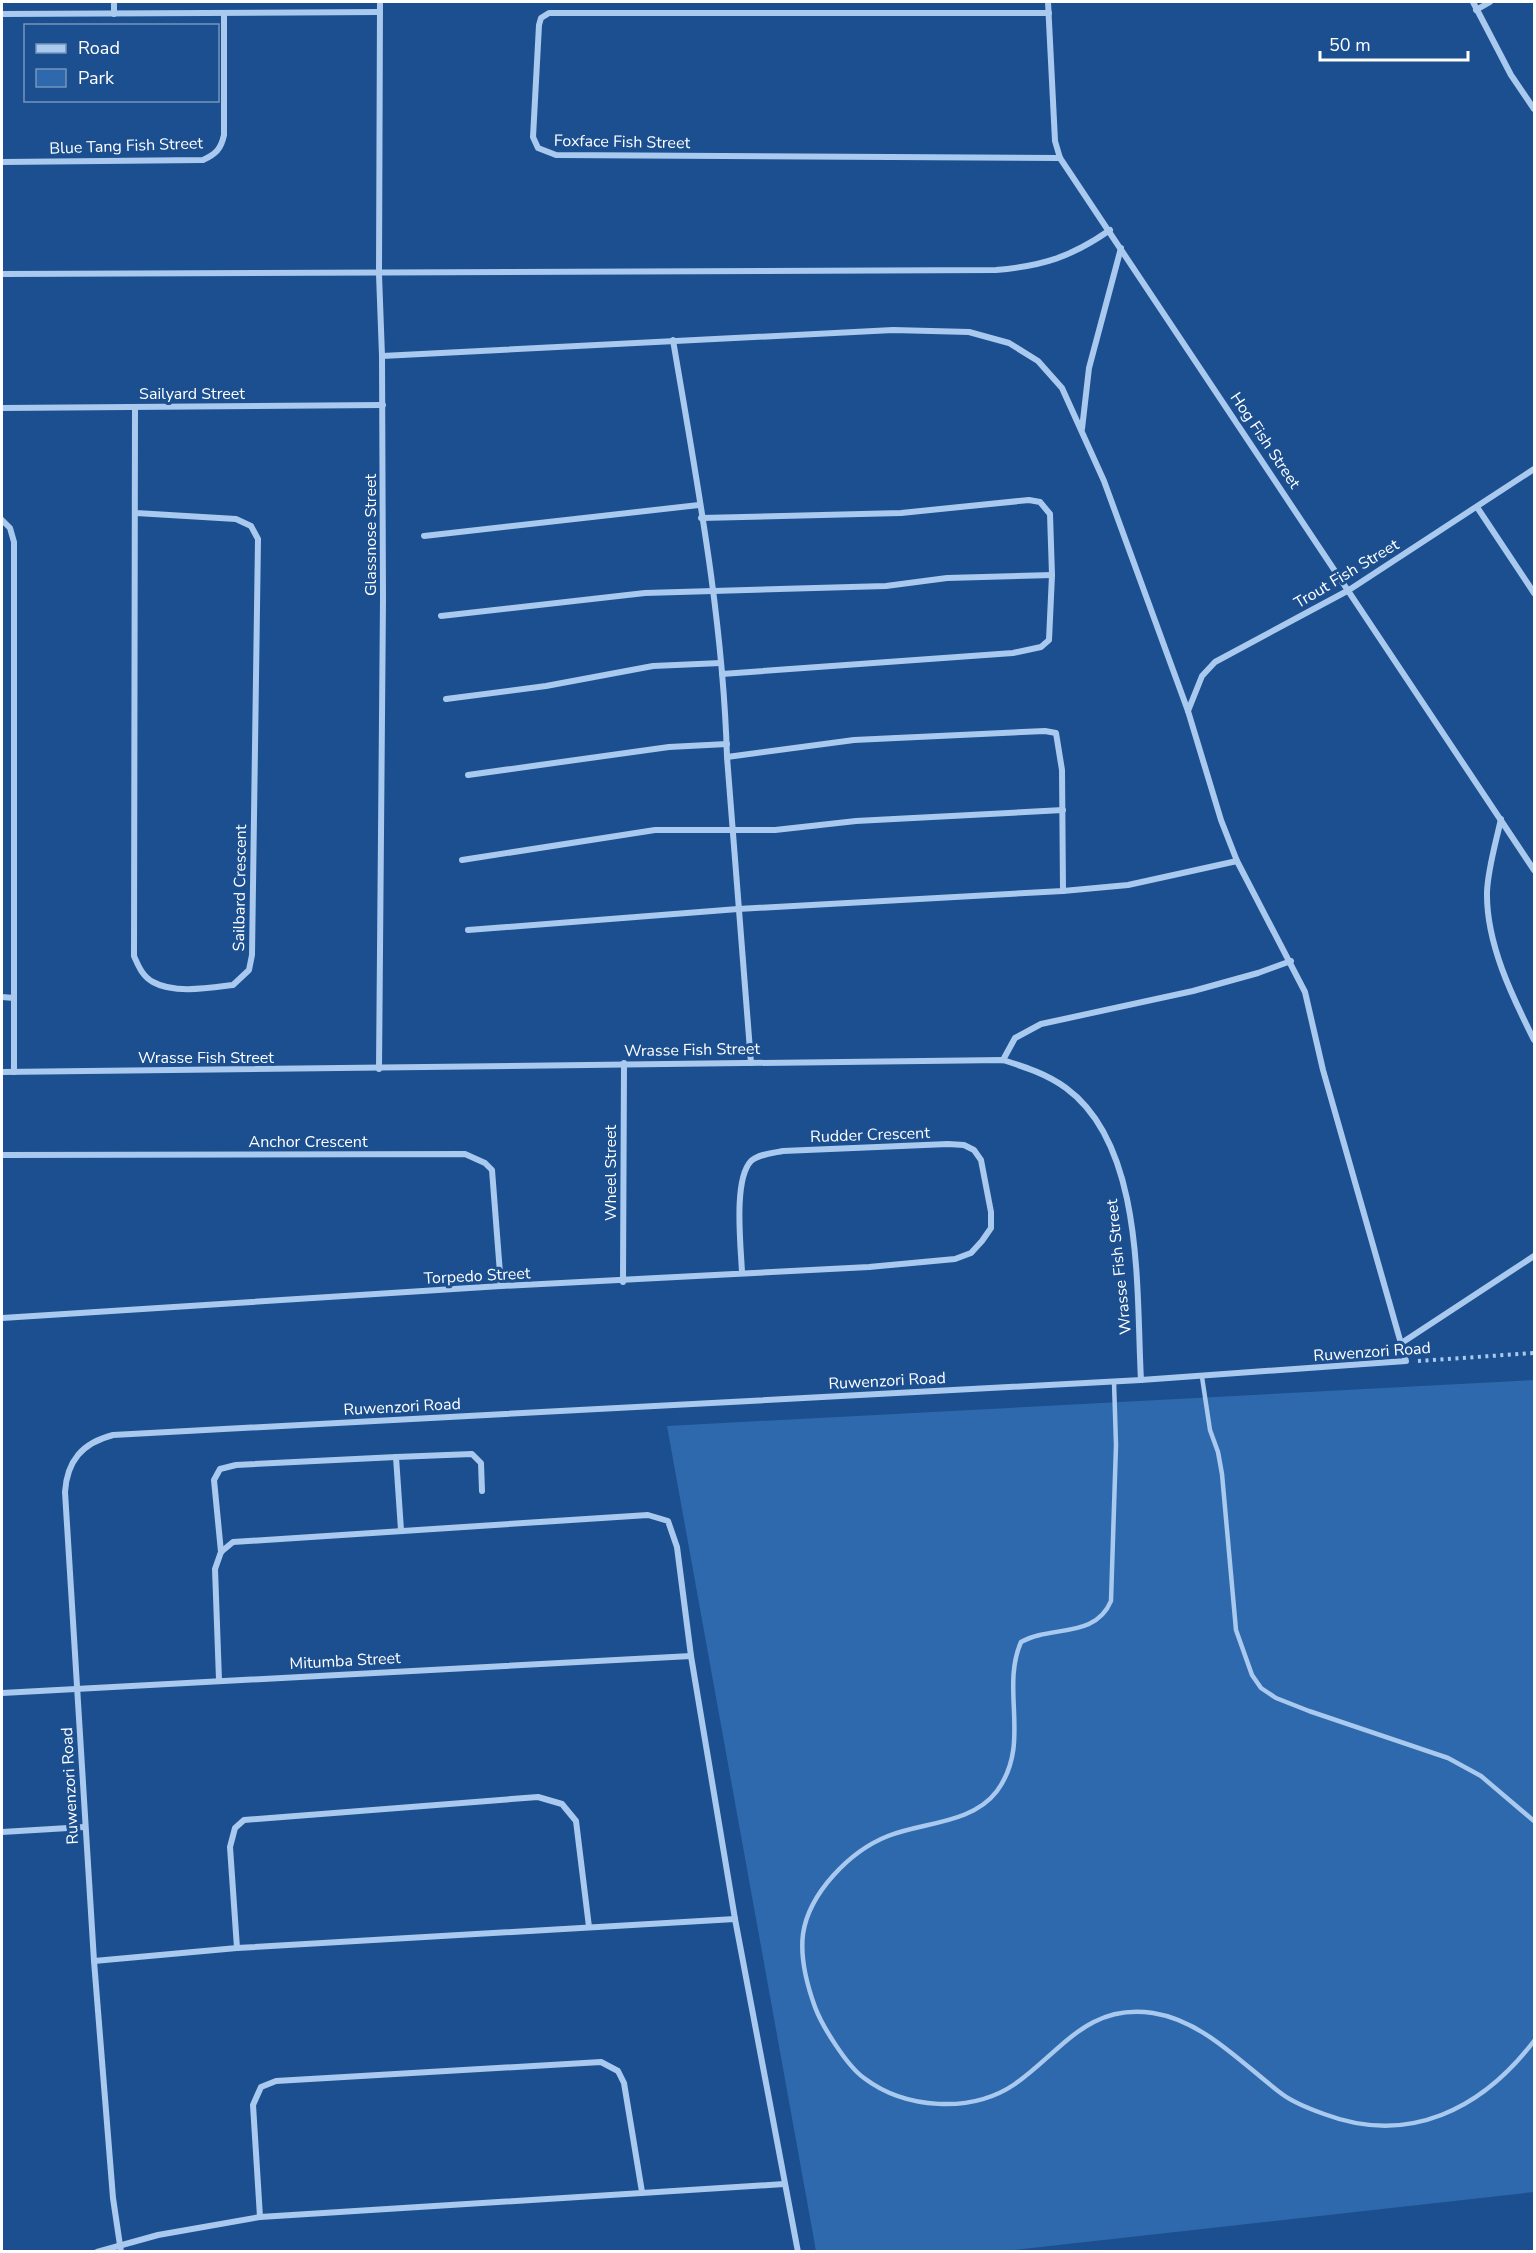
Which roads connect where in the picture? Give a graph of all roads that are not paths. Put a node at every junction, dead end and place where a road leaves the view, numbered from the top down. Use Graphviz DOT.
graph roads {
  1 [pos="114,2"];
  2 [pos="380,2"];
  3 [pos="1048,2"];
  4 [pos="1473,2"];
  5 [pos="1490,2"];
  6 [pos="1476,9"];
  7 [pos="380,12"];
  8 [pos="224,13"];
  9 [pos="1049,13"];
  10 [pos="2,14"];
  11 [pos="114,14"];
  12 [pos="1534,109"];
  13 [pos="1060,158"];
  14 [pos="2,162"];
  15 [pos="1110,230"];
  16 [pos="1121,248"];
  17 [pos="2,274"];
  18 [pos="379,274"];
  19 [pos="673,340"];
  20 [pos="382,356"];
  21 [pos="383,405"];
  22 [pos="135,407"];
  23 [pos="2,408"];
  24 [pos="1082,432"];
  25 [pos="1534,469"];
  26 [pos="699,505"];
  27 [pos="1477,507"];
  28 [pos="136,513"];
  29 [pos="701,519"];
  30 [pos="2,520"];
  31 [pos="424,536"];
  32 [pos="1052,575"];
  33 [pos="1349,590"];
  34 [pos="713,591"];
  35 [pos="1534,593"];
  36 [pos="441,616"];
  37 [pos="721,663"];
  38 [pos="722,674"];
  39 [pos="446,699"];
  40 [pos="1188,711"];
  41 [pos="727,744"];
  42 [pos="727,757"];
  43 [pos="468,775"];
  44 [pos="1063,810"];
  45 [pos="1501,818"];
  46 [pos="734,830"];
  47 [pos="462,860"];
  48 [pos="1237,861"];
  49 [pos="1534,870"];
  50 [pos="1063,891"];
  51 [pos="738,909"];
  52 [pos="468,930"];
  53 [pos="1291,961"];
  54 [pos="2,997"];
  55 [pos="14,998"];
  56 [pos="1534,1040"];
  57 [pos="1003,1060"];
  58 [pos="751,1063"];
  59 [pos="624,1064"];
  60 [pos="379,1069"];
  61 [pos="2,1072"];
  62 [pos="14,1072"];
  63 [pos="2,1155"];
  64 [pos="1534,1256"];
  65 [pos="954,1259"];
  66 [pos="742,1273"];
  67 [pos="623,1282"];
  68 [pos="501,1286"];
  69 [pos="2,1318"];
  70 [pos="1400,1344"];
  71 [pos="1202,1377"];
  72 [pos="1141,1380"];
  73 [pos="1114,1382"];
  74 [pos="396,1457"];
  75 [pos="482,1491"];
  76 [pos="401,1530"];
  77 [pos="221,1552"];
  78 [pos="691,1656"];
  79 [pos="219,1680"];
  80 [pos="77,1688"];
  81 [pos="2,1693"];
  82 [pos="1534,1821"];
  83 [pos="85,1827"];
  84 [pos="2,1832"];
  85 [pos="735,1919"];
  86 [pos="589,1927"];
  87 [pos="237,1948"];
  88 [pos="94,1961"];
  89 [pos="1534,2041"];
  90 [pos="784,2184"];
  91 [pos="642,2192"];
  92 [pos="260,2217"];
  93 [pos="120,2248"];
  94 [pos="97,2252"];
  95 [pos="798,2252"];
  1 -- 11 [label="street"];
  2 -- 7 [label="street, Glassnose Street"];
  3 -- 9 [label="street, Hog Fish Street"];
  4 -- 6 [label="street"];
  5 -- 6 [label="street"];
  6 -- 12 [label="street"];
  7 -- 8 [label="street"];
  7 -- 18 [label="street, Glassnose Street"];
  8 -- 11 [label="street"];
  8 -- 14 [label="street, Blue Tang Fish Street"];
  9 -- 13 [label="street, Hog Fish Street"];
  9 -- 13 [label="street, Foxface Fish Street"];
  10 -- 11 [label="street"];
  13 -- 15 [label="street, Hog Fish Street"];
  15 -- 16 [label="street, Hog Fish Street"];
  15 -- 18 [label="street"];
  16 -- 24 [label="street"];
  16 -- 33 [label="street, Hog Fish Street"];
  17 -- 18 [label="street"];
  18 -- 20 [label="street, Glassnose Street"];
  19 -- 20 [label="street"];
  19 -- 24 [label="street"];
  19 -- 26 [label="street"];
  20 -- 21 [label="street, Glassnose Street"];
  21 -- 22 [label="street, Sailyard Street"];
  21 -- 60 [label="street, Glassnose Street"];
  22 -- 23 [label="street, Sailyard Street"];
  22 -- 28 [label="street, Sailbard Crescent"];
  24 -- 40 [label="street"];
  25 -- 27 [label="street, Trout Fish Street"];
  26 -- 29 [label="street"];
  26 -- 31 [label="street"];
  27 -- 33 [label="street, Trout Fish Street"];
  27 -- 35 [label="street"];
  28 -- 28 [label="street, Sailbard Crescent"];
  29 -- 32 [label="street"];
  29 -- 34 [label="street"];
  30 -- 55 [label="street"];
  32 -- 34 [label="street"];
  32 -- 38 [label="street"];
  33 -- 40 [label="street, Trout Fish Street"];
  33 -- 45 [label="street, Hog Fish Street"];
  34 -- 36 [label="street"];
  34 -- 37 [label="street"];
  37 -- 38 [label="street"];
  37 -- 39 [label="street"];
  38 -- 41 [label="street"];
  40 -- 48 [label="street"];
  41 -- 42 [label="street"];
  41 -- 43 [label="street"];
  42 -- 44 [label="street"];
  42 -- 46 [label="street"];
  44 -- 46 [label="street"];
  44 -- 50 [label="street"];
  45 -- 49 [label="street, Hog Fish Street"];
  45 -- 56 [label="street"];
  46 -- 47 [label="street"];
  46 -- 51 [label="street"];
  48 -- 50 [label="street"];
  48 -- 53 [label="street"];
  50 -- 51 [label="street"];
  51 -- 52 [label="street"];
  51 -- 58 [label="street"];
  53 -- 57 [label="street"];
  53 -- 70 [label="street"];
  54 -- 55 [label="street"];
  55 -- 62 [label="street"];
  57 -- 58 [label="street, Wrasse Fish Street"];
  57 -- 72 [label="street, Wrasse Fish Street"];
  58 -- 59 [label="street, Wrasse Fish Street"];
  59 -- 60 [label="street, Wrasse Fish Street"];
  59 -- 67 [label="street, Wheel Street"];
  60 -- 62 [label="street, Wrasse Fish Street"];
  61 -- 62 [label="street, Wrasse Fish Street"];
  63 -- 68 [label="street, Anchor Crescent"];
  64 -- 70 [label="street"];
  65 -- 66 [label="street, Torpedo Street"];
  65 -- 66 [label="street, Rudder Crescent"];
  66 -- 67 [label="street, Torpedo Street"];
  67 -- 68 [label="street, Torpedo Street"];
  68 -- 69 [label="street, Torpedo Street"];
  70 -- 71 [label="street, Ruwenzori Road"];
  71 -- 72 [label="street, Ruwenzori Road"];
  71 -- 82 [label="lane"];
  72 -- 73 [label="street, Ruwenzori Road"];
  73 -- 80 [label="street, Ruwenzori Road"];
  73 -- 89 [label="lane"];
  74 -- 75 [label="street"];
  74 -- 76 [label="street"];
  74 -- 77 [label="street"];
  76 -- 77 [label="street"];
  76 -- 78 [label="street"];
  77 -- 79 [label="street"];
  78 -- 79 [label="street, Mitumba Street"];
  78 -- 85 [label="street"];
  79 -- 80 [label="street, Mitumba Street"];
  80 -- 81 [label="street, Mitumba Street"];
  80 -- 83 [label="street, Ruwenzori Road"];
  83 -- 84 [label="street"];
  83 -- 88 [label="street, Ruwenzori Road"];
  85 -- 86 [label="street"];
  85 -- 90 [label="street"];
  86 -- 87 [label="street"];
  86 -- 87 [label="street"];
  87 -- 88 [label="street"];
  88 -- 93 [label="street, Ruwenzori Road"];
  90 -- 91 [label="street"];
  90 -- 95 [label="street"];
  91 -- 92 [label="street"];
  91 -- 92 [label="street"];
  92 -- 93 [label="street"];
  93 -- 94 [label="street"];
}
